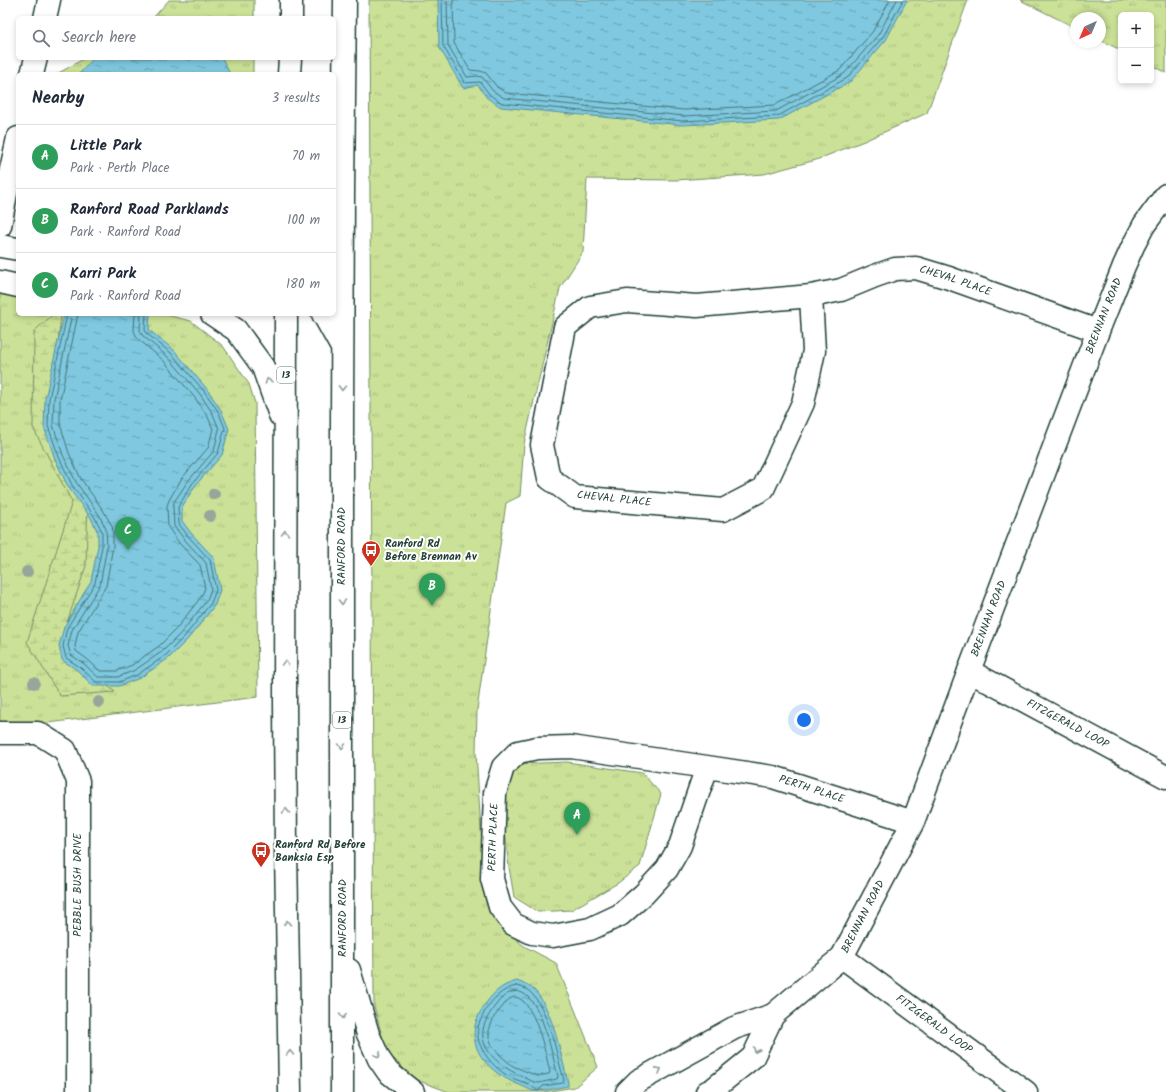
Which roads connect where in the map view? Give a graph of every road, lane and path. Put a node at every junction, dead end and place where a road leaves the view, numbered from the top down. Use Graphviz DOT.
graph roads {
  1 [pos="49,0"];
  2 [pos="291,0"];
  3 [pos="345,0"];
  4 [pos="45,16"];
  5 [pos="291,16"];
  6 [pos="36,60"];
  7 [pos="290,60"];
  8 [pos="32,72"];
  9 [pos="289,72"];
  10 [pos="16,147"];
  11 [pos="1166,195"];
  12 [pos="0,226"];
  13 [pos="0,246"];
  14 [pos="16,249"];
  15 [pos="0,282"];
  16 [pos="16,286"];
  17 [pos="811,296"];
  18 [pos="215,316"];
  19 [pos="286,316"];
  20 [pos="324,316"];
  21 [pos="1098,331"];
  22 [pos="343,348"];
  23 [pos="286,431"];
  24 [pos="969,671"];
  25 [pos="0,734"];
  26 [pos="707,767"];
  27 [pos="1166,777"];
  28 [pos="913,822"];
  29 [pos="343,952"];
  30 [pos="842,957"];
  31 [pos="773,1015"];
  32 [pos="78,1092"];
  33 [pos="290,1092"];
  34 [pos="342,1092"];
  35 [pos="414,1092"];
  36 [pos="627,1092"];
  37 [pos="707,1092"];
  38 [pos="1026,1092"];
  1 -- 4 [label="street"];
  2 -- 5 [label="street"];
  3 -- 22 [label="street, RANFORD ROAD / 13"];
  6 -- 8 [label="street"];
  7 -- 9 [label="street"];
  10 -- 12 [label="street"];
  11 -- 21 [label="street, BRENNAN ROAD"];
  13 -- 14 [label="street"];
  15 -- 16 [label="street"];
  17 -- 17 [label="street, CHEVAL PLACE"];
  17 -- 21 [label="street, CHEVAL PLACE"];
  23 -- 18 [label="street, one-way"];
  19 -- 23 [label="street, 13"];
  20 -- 22 [label="street"];
  21 -- 24 [label="street, BRENNAN ROAD"];
  22 -- 29 [label="street, RANFORD ROAD / 13, one-way"];
  33 -- 23 [label="street, 13, one-way"];
  24 -- 27 [label="street, FITZGERALD LOOP"];
  24 -- 28 [label="street, BRENNAN ROAD"];
  25 -- 32 [label="street, PEBBLE BUSH DRIVE"];
  26 -- 26 [label="street, PERTH PLACE"];
  26 -- 28 [label="street, PERTH PLACE"];
  28 -- 30 [label="street, BRENNAN ROAD"];
  29 -- 34 [label="street, RANFORD ROAD / 13, one-way"];
  29 -- 35 [label="street, one-way"];
  30 -- 31 [label="street, BRENNAN ROAD"];
  30 -- 38 [label="street, FITZGERALD LOOP"];
  36 -- 31 [label="street, BRENNAN ROAD, one-way"];
  31 -- 37 [label="street, BRENNAN ROAD, one-way"];
}
